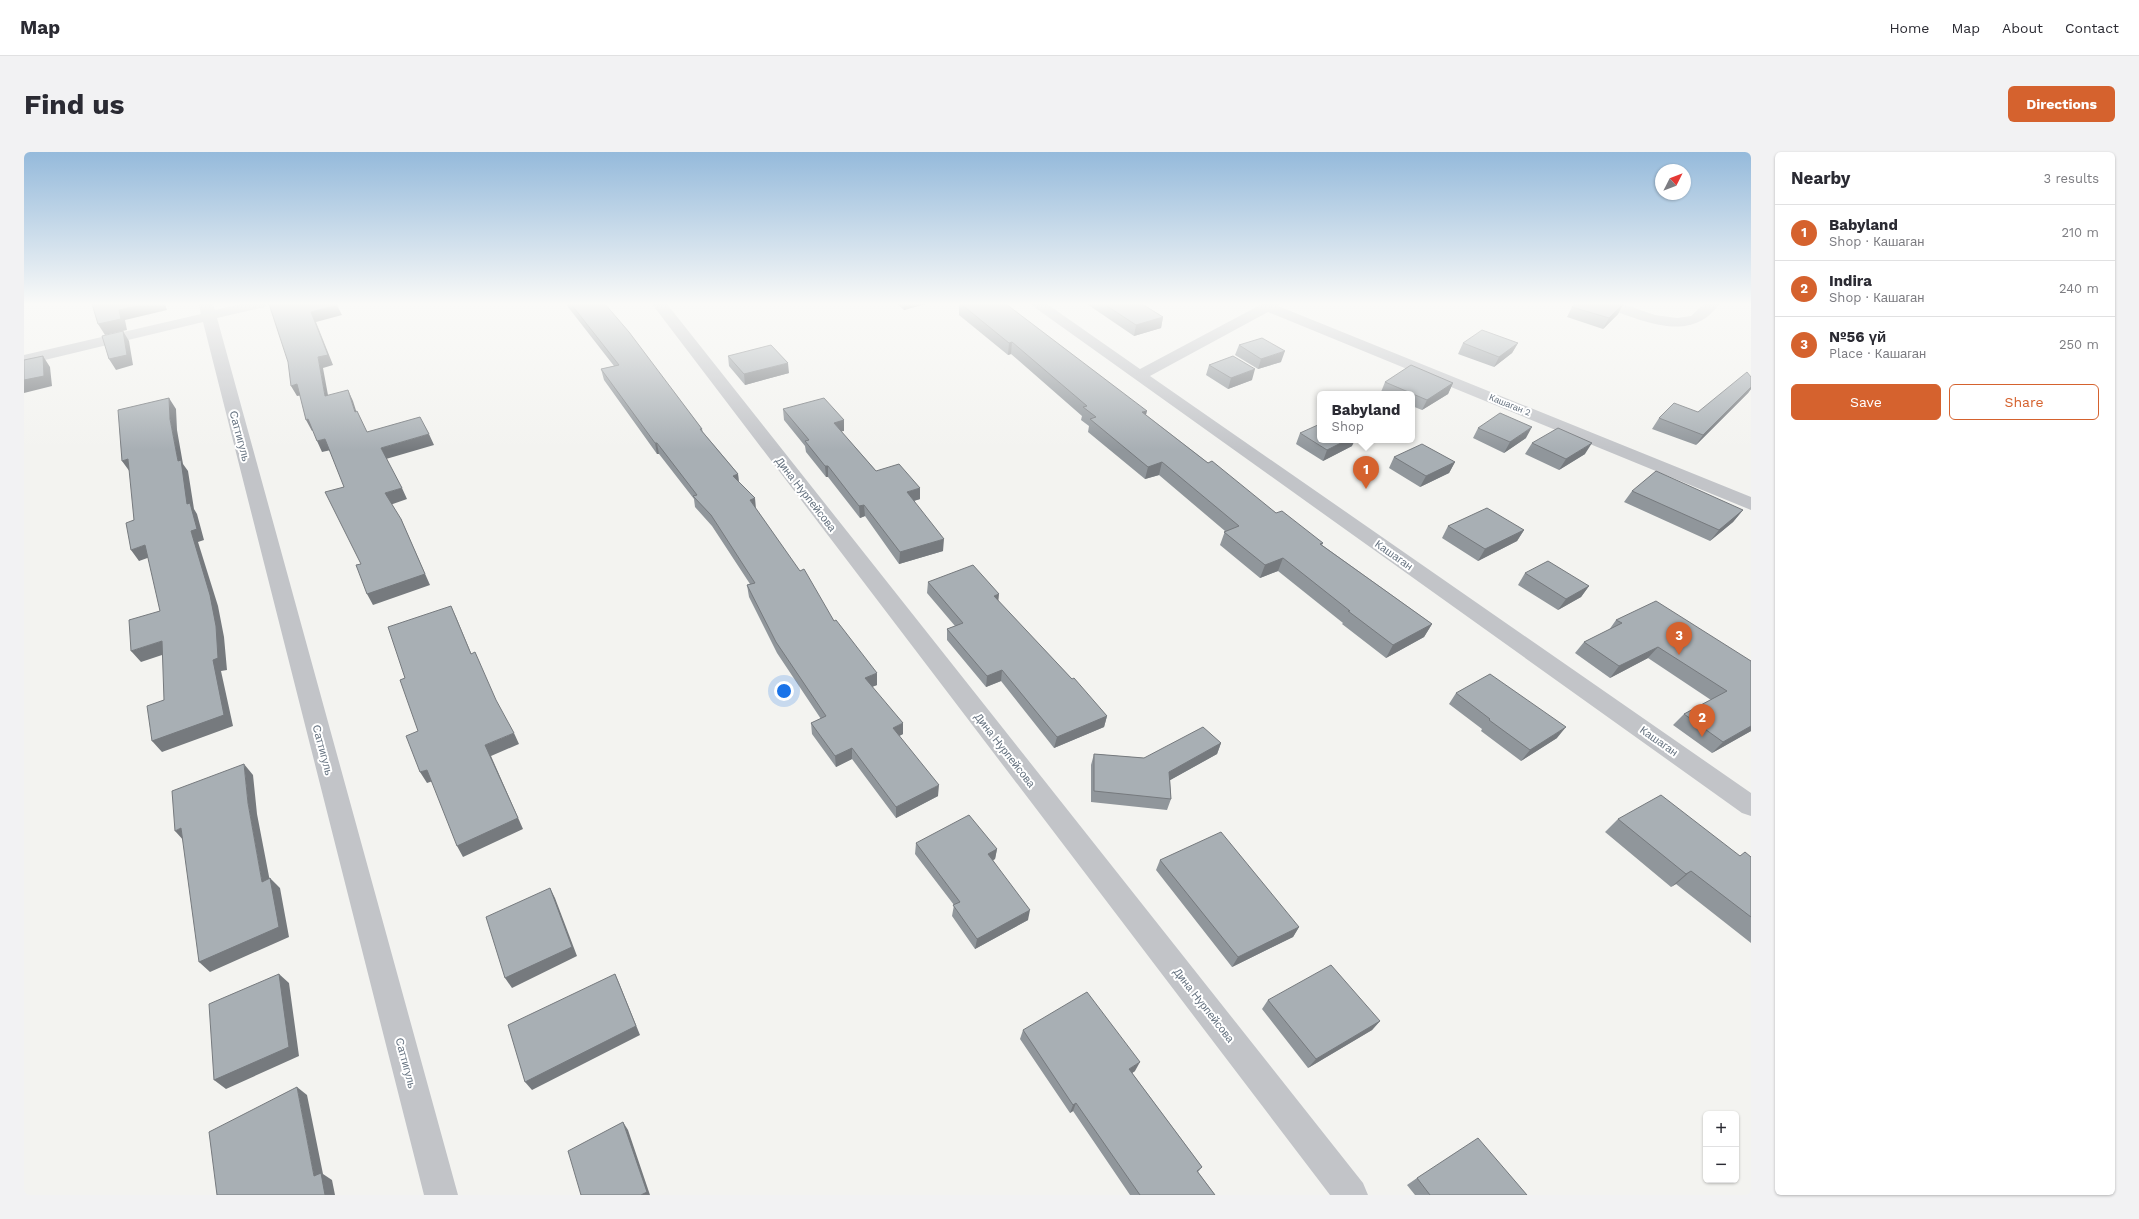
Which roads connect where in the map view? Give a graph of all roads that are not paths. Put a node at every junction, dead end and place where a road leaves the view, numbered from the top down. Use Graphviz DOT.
graph roads {
  1 [pos="51,353"];
  2 [pos="218,353"];
  3 [pos="697,353"];
  4 [pos="1106,353"];
  5 [pos="1182,353"];
  6 [pos="1386,353"];
  7 [pos="24,360"];
  8 [pos="1139,376"];
  9 [pos="1751,504"];
  10 [pos="1751,806"];
  11 [pos="441,1195"];
  12 [pos="1351,1195"];
  1 -- 7 [label="street"];
  2 -- 11 [label="street, Саттигуль"];
  3 -- 12 [label="street, Дина Нурпейсова"];
  4 -- 8 [label="street, Кашаган"];
  5 -- 8 [label="street"];
  6 -- 9 [label="street, Кашаган 2"];
  8 -- 10 [label="street, Кашаган"];
}
